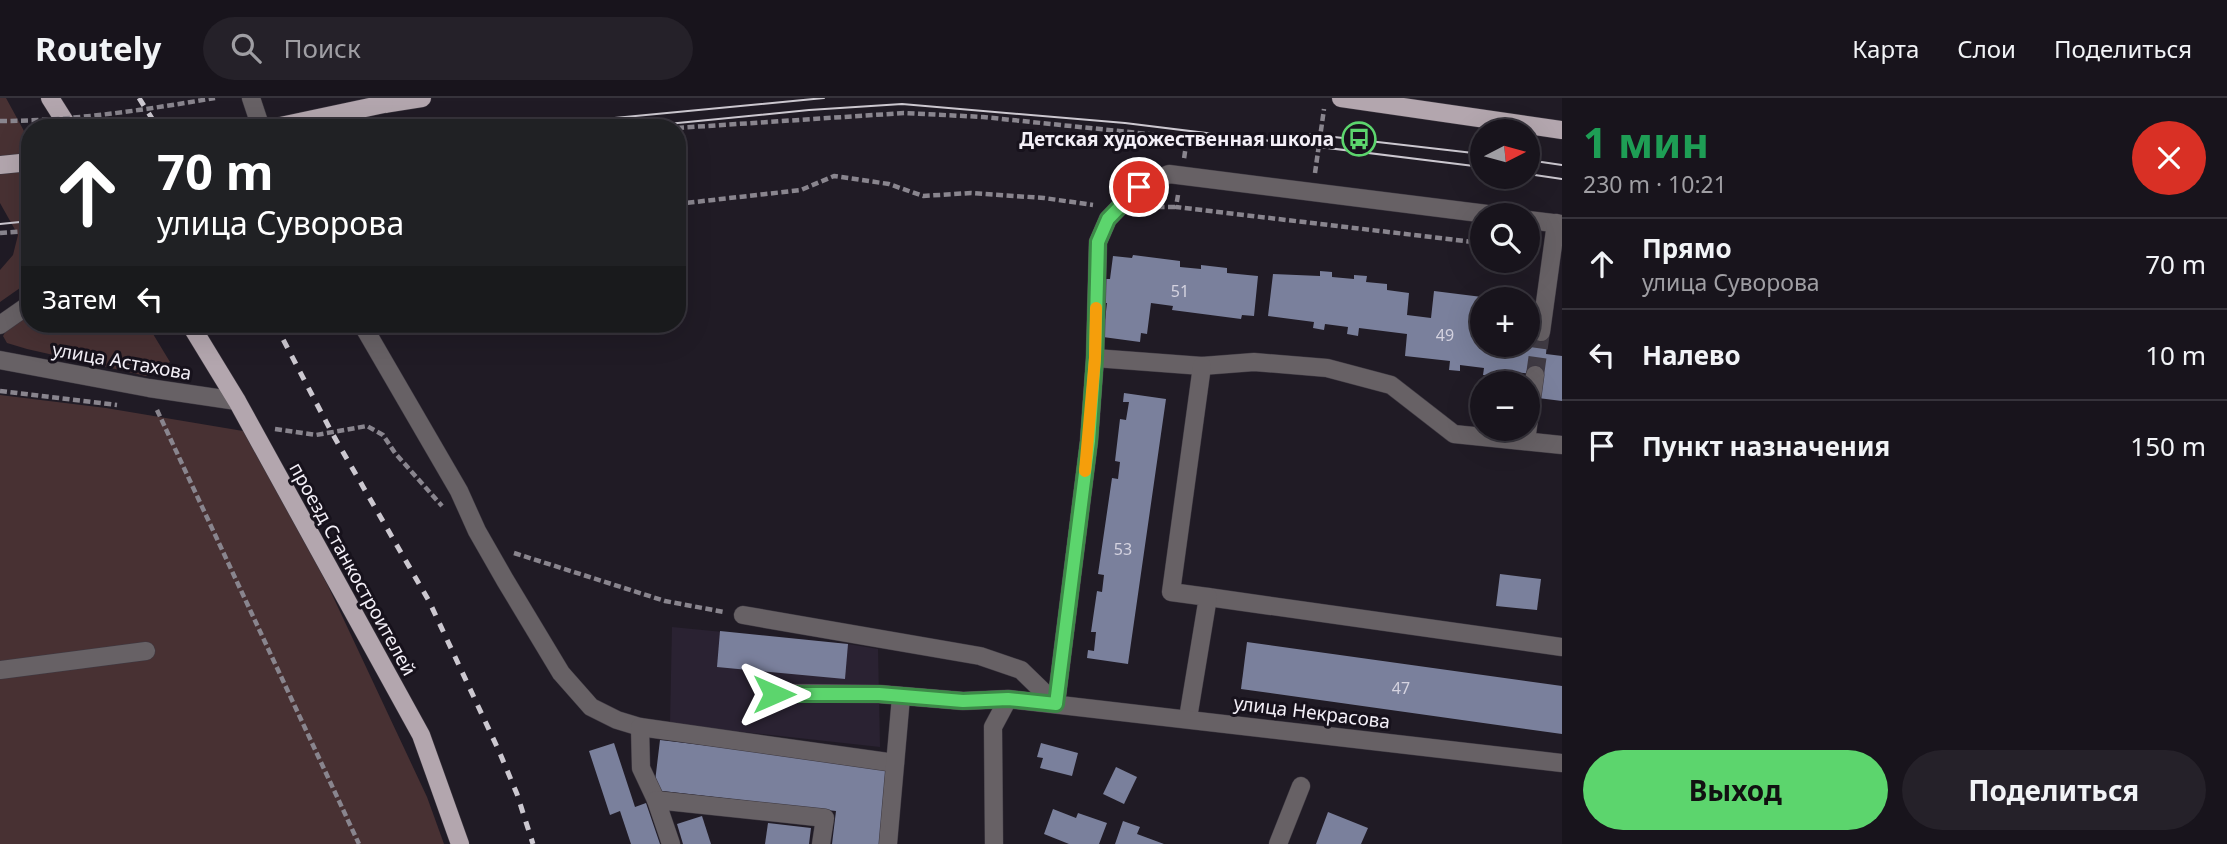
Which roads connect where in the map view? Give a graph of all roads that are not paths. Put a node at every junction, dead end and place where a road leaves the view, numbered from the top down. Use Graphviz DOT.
graph roads {
  1 [pos="50,98"];
  2 [pos="251,98"];
  3 [pos="422,98"];
  4 [pos="1341,98"];
  5 [pos="63,119"];
  6 [pos="258,119"];
  7 [pos="313,119"];
  8 [pos="1562,130"];
  9 [pos="21,163"];
  10 [pos="0,165"];
  11 [pos="1470,212"];
  12 [pos="1540,222"];
  13 [pos="1559,224"];
  14 [pos="21,310"];
  15 [pos="0,325"];
  16 [pos="1541,332"];
  17 [pos="195,333"];
  18 [pos="367,333"];
  19 [pos="1095,358"];
  20 [pos="0,360"];
  21 [pos="1202,366"];
  22 [pos="237,401"];
  23 [pos="1470,436"];
  24 [pos="1527,441"];
  25 [pos="1562,445"];
  26 [pos="1208,597"];
  27 [pos="743,615"];
  28 [pos="1562,646"];
  29 [pos="146,651"];
  30 [pos="0,670"];
  31 [pos="774,694"];
  32 [pos="901,698"];
  33 [pos="1008,699"];
  34 [pos="1056,704"];
  35 [pos="1188,718"];
  36 [pos="640,727"];
  37 [pos="895,762"];
  38 [pos="1562,763"];
  39 [pos="1301,786"];
  40 [pos="656,800"];
  41 [pos="460,844"];
  42 [pos="671,844"];
  43 [pos="821,844"];
  44 [pos="888,844"];
  45 [pos="993,844"];
  46 [pos="1278,844"];
  1 -- 5 [label="main road"];
  2 -- 6 [label="street"];
  3 -- 7 [label="main road, bridge"];
  4 -- 8 [label="main road"];
  9 -- 10 [label="main road"];
  11 -- 19 [label="street"];
  12 -- 13 [label="street"];
  13 -- 16 [label="street"];
  14 -- 15 [label="street"];
  17 -- 22 [label="main road, проезд Станкостроителей"];
  18 -- 36 [label="street"];
  19 -- 21 [label="street"];
  19 -- 34 [label="street"];
  20 -- 22 [label="street, улица Астахова"];
  21 -- 23 [label="street"];
  21 -- 26 [label="street"];
  22 -- 41 [label="main road, проезд Станкостроителей"];
  24 -- 25 [label="street"];
  26 -- 28 [label="street"];
  26 -- 35 [label="street"];
  27 -- 34 [label="street"];
  29 -- 30 [label="street"];
  31 -- 32 [label="street, улица Некрасова"];
  32 -- 33 [label="street, улица Некрасова"];
  32 -- 37 [label="street"];
  33 -- 34 [label="street, улица Некрасова"];
  33 -- 45 [label="street"];
  34 -- 35 [label="street, улица Некрасова"];
  35 -- 38 [label="street, улица Некрасова"];
  36 -- 37 [label="street"];
  36 -- 40 [label="street"];
  37 -- 44 [label="street"];
  39 -- 46 [label="street"];
  40 -- 42 [label="street"];
  40 -- 43 [label="street"];
}
